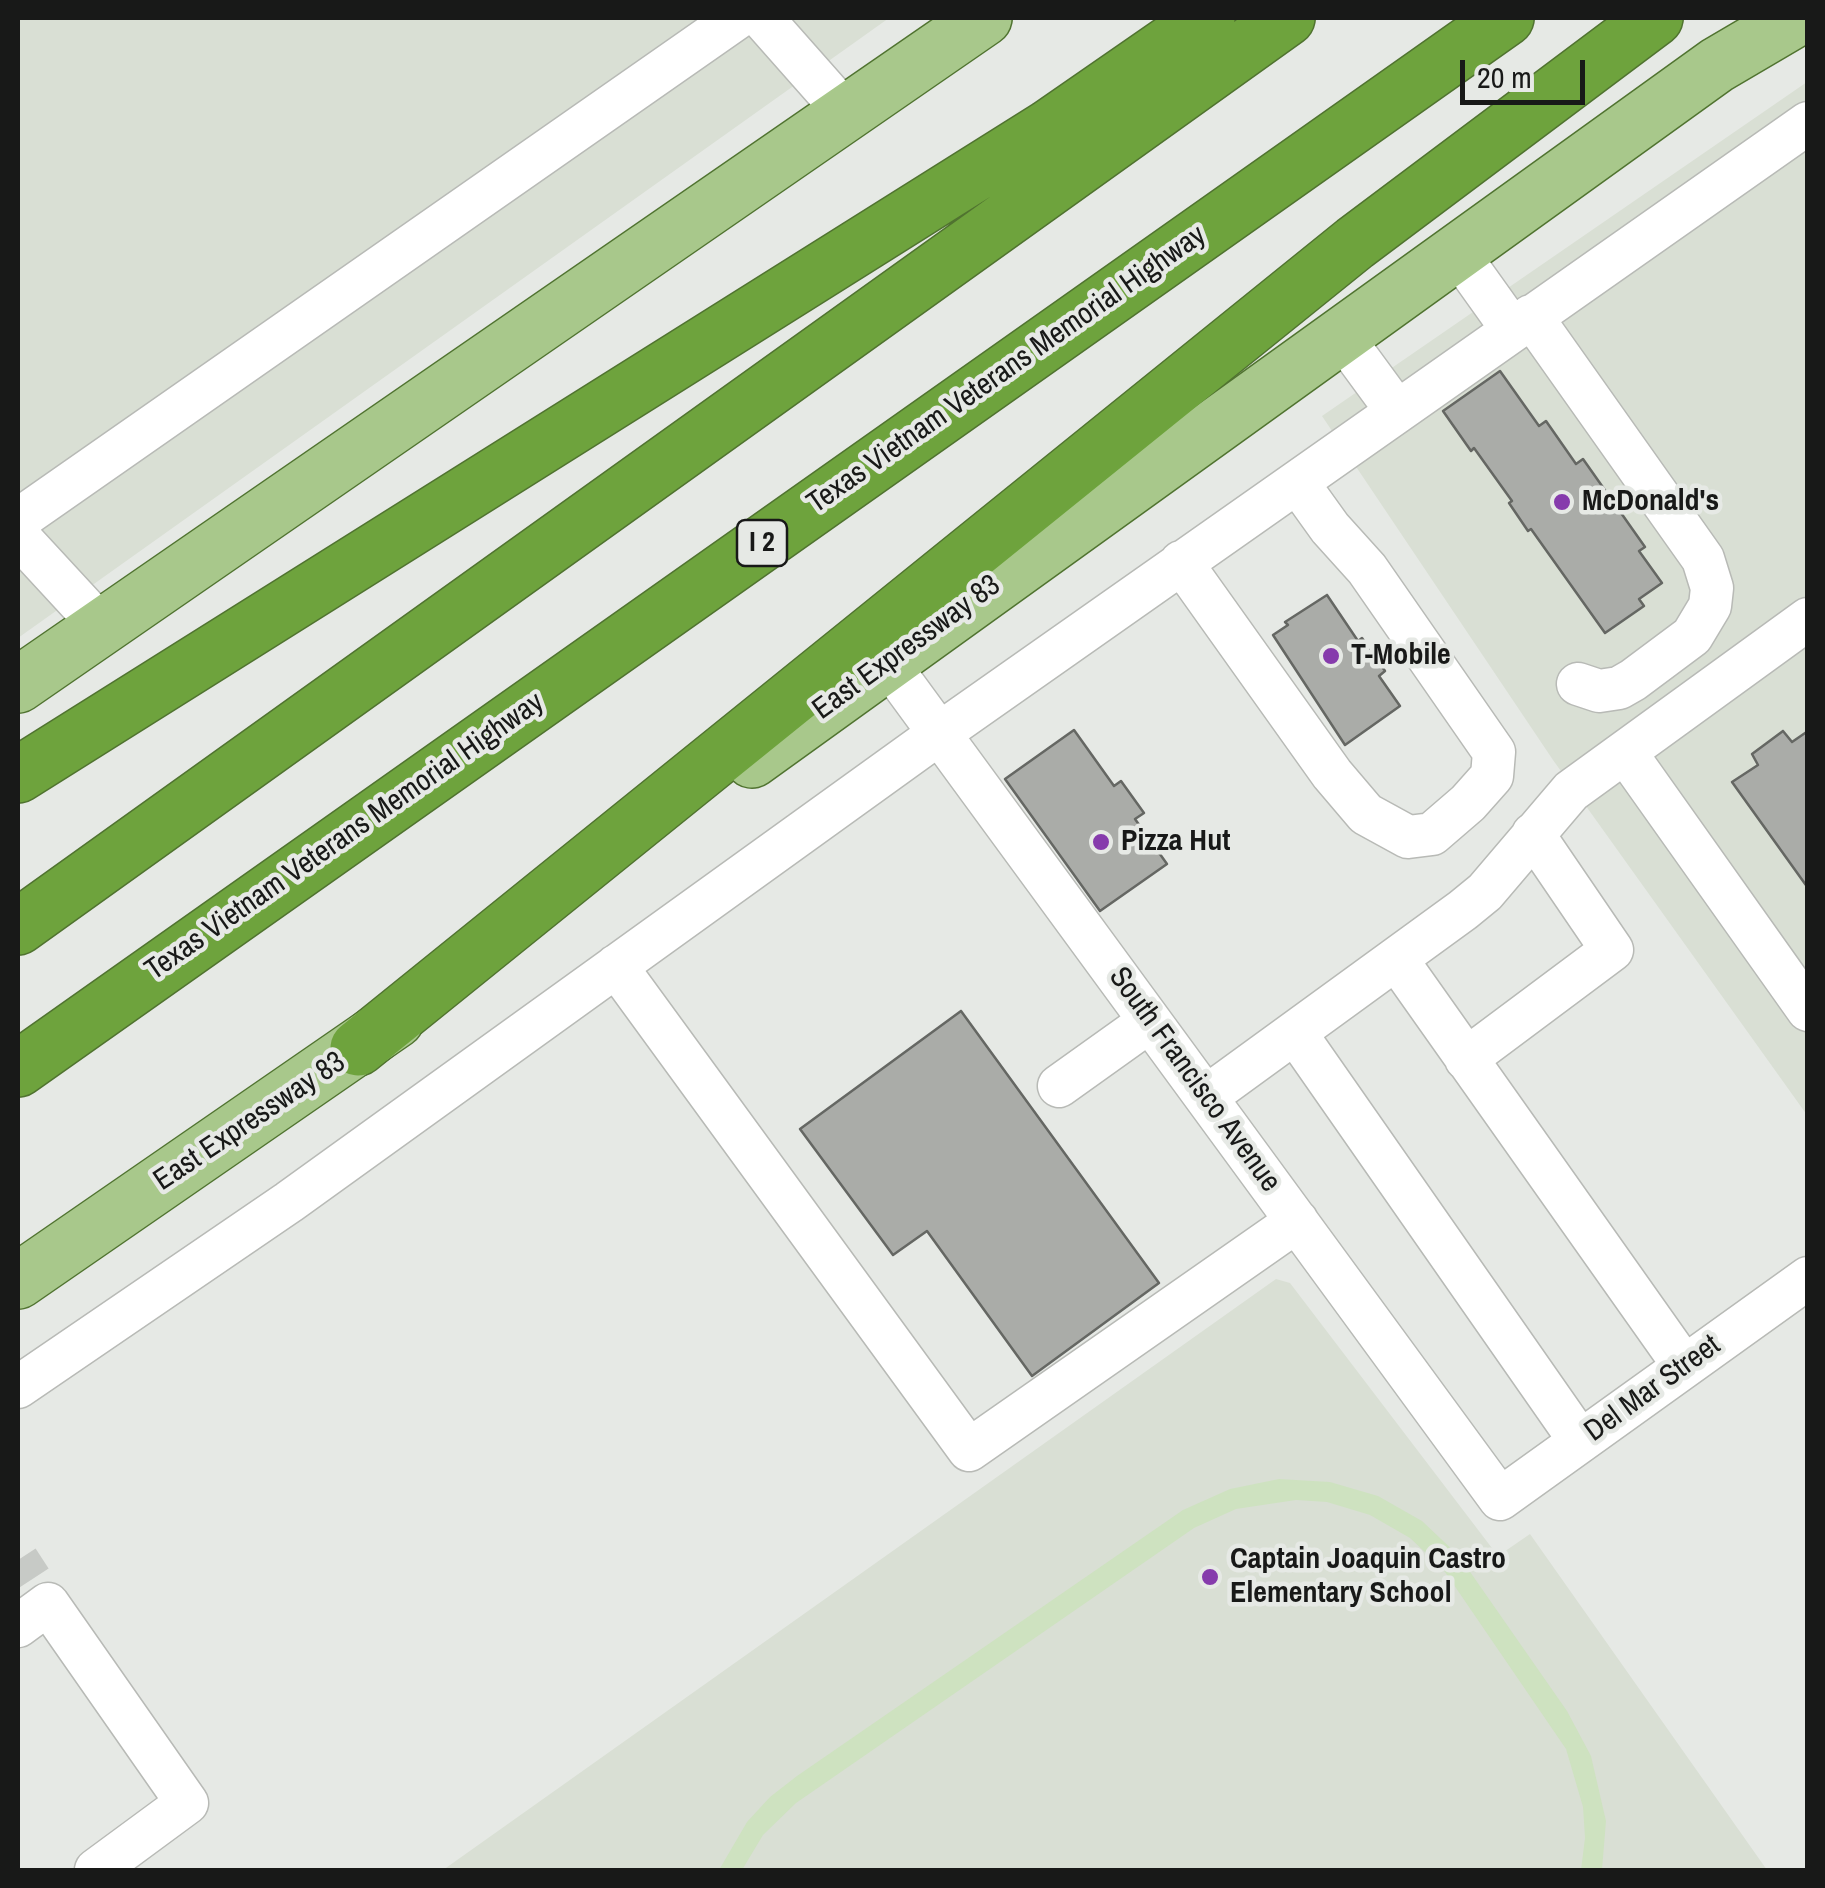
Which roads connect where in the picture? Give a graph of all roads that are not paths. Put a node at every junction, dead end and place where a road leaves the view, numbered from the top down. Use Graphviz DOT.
graph roads {
  1 [pos="736,18"];
  2 [pos="762,18"];
  3 [pos="984,18"];
  4 [pos="1208,18"];
  5 [pos="1287,18"];
  6 [pos="1506,18"];
  7 [pos="1655,18"];
  8 [pos="1797,18"];
  9 [pos="846,112"];
  10 [pos="1808,123"];
  11 [pos="1458,252"];
  12 [pos="1521,322"];
  13 [pos="1341,335"];
  14 [pos="1396,410"];
  15 [pos="1297,482"];
  16 [pos="18,520"];
  17 [pos="1330,528"];
  18 [pos="18,536"];
  19 [pos="1182,562"];
  20 [pos="1808,620"];
  21 [pos="102,627"];
  22 [pos="887,662"];
  23 [pos="1262,672"];
  24 [pos="1578,684"];
  25 [pos="18,685"];
  26 [pos="940,734"];
  27 [pos="1625,752"];
  28 [pos="18,775"];
  29 [pos="1492,776"];
  30 [pos="1543,822"];
  31 [pos="18,927"];
  32 [pos="1397,960"];
  33 [pos="616,966"];
  34 [pos="1808,1010"];
  35 [pos="1150,1021"];
  36 [pos="1296,1034"];
  37 [pos="358,1048"];
  38 [pos="1466,1059"];
  39 [pos="18,1069"];
  40 [pos="1059,1086"];
  41 [pos="1206,1097"];
  42 [pos="1296,1221"];
  43 [pos="1808,1278"];
  44 [pos="18,1281"];
  45 [pos="1684,1366"];
  46 [pos="18,1387"];
  47 [pos="1580,1441"];
  48 [pos="1500,1500"];
  49 [pos="32,1603"];
  50 [pos="96,1870"];
  1 -- 16 [label="street"];
  2 -- 9 [label="street"];
  3 -- 9 [label="main road"];
  4 -- 28 [label="highway"];
  5 -- 31 [label="highway"];
  6 -- 39 [label="highway, Texas Vietnam Veterans Memorial Highway / I 2"];
  7 -- 37 [label="highway"];
  8 -- 11 [label="main road, East Expressway 83"];
  9 -- 21 [label="main road"];
  10 -- 12 [label="street"];
  11 -- 12 [label="street"];
  11 -- 13 [label="main road, East Expressway 83"];
  12 -- 14 [label="street"];
  12 -- 24 [label="street"];
  13 -- 14 [label="street"];
  13 -- 22 [label="main road, East Expressway 83"];
  14 -- 15 [label="street"];
  15 -- 17 [label="street"];
  15 -- 19 [label="street"];
  17 -- 23 [label="street"];
  17 -- 29 [label="street"];
  18 -- 21 [label="street"];
  19 -- 23 [label="street"];
  19 -- 26 [label="street"];
  20 -- 27 [label="street"];
  21 -- 25 [label="main road"];
  22 -- 26 [label="street, South Francisco Avenue"];
  22 -- 37 [label="main road, East Expressway 83"];
  23 -- 29 [label="street"];
  26 -- 33 [label="street"];
  26 -- 35 [label="street, South Francisco Avenue"];
  27 -- 30 [label="street"];
  27 -- 34 [label="street"];
  29 -- 30 [label="street"];
  30 -- 32 [label="street"];
  30 -- 38 [label="street"];
  32 -- 36 [label="street"];
  32 -- 38 [label="street"];
  33 -- 42 [label="street"];
  33 -- 46 [label="street"];
  35 -- 40 [label="street"];
  35 -- 41 [label="street, South Francisco Avenue"];
  36 -- 41 [label="street"];
  36 -- 47 [label="street"];
  37 -- 44 [label="main road, East Expressway 83"];
  38 -- 45 [label="street"];
  41 -- 42 [label="street, South Francisco Avenue"];
  42 -- 48 [label="street, South Francisco Avenue"];
  43 -- 45 [label="street, Del Mar Street"];
  45 -- 47 [label="street, Del Mar Street"];
  47 -- 48 [label="street, Del Mar Street"];
  49 -- 50 [label="street"];
}
